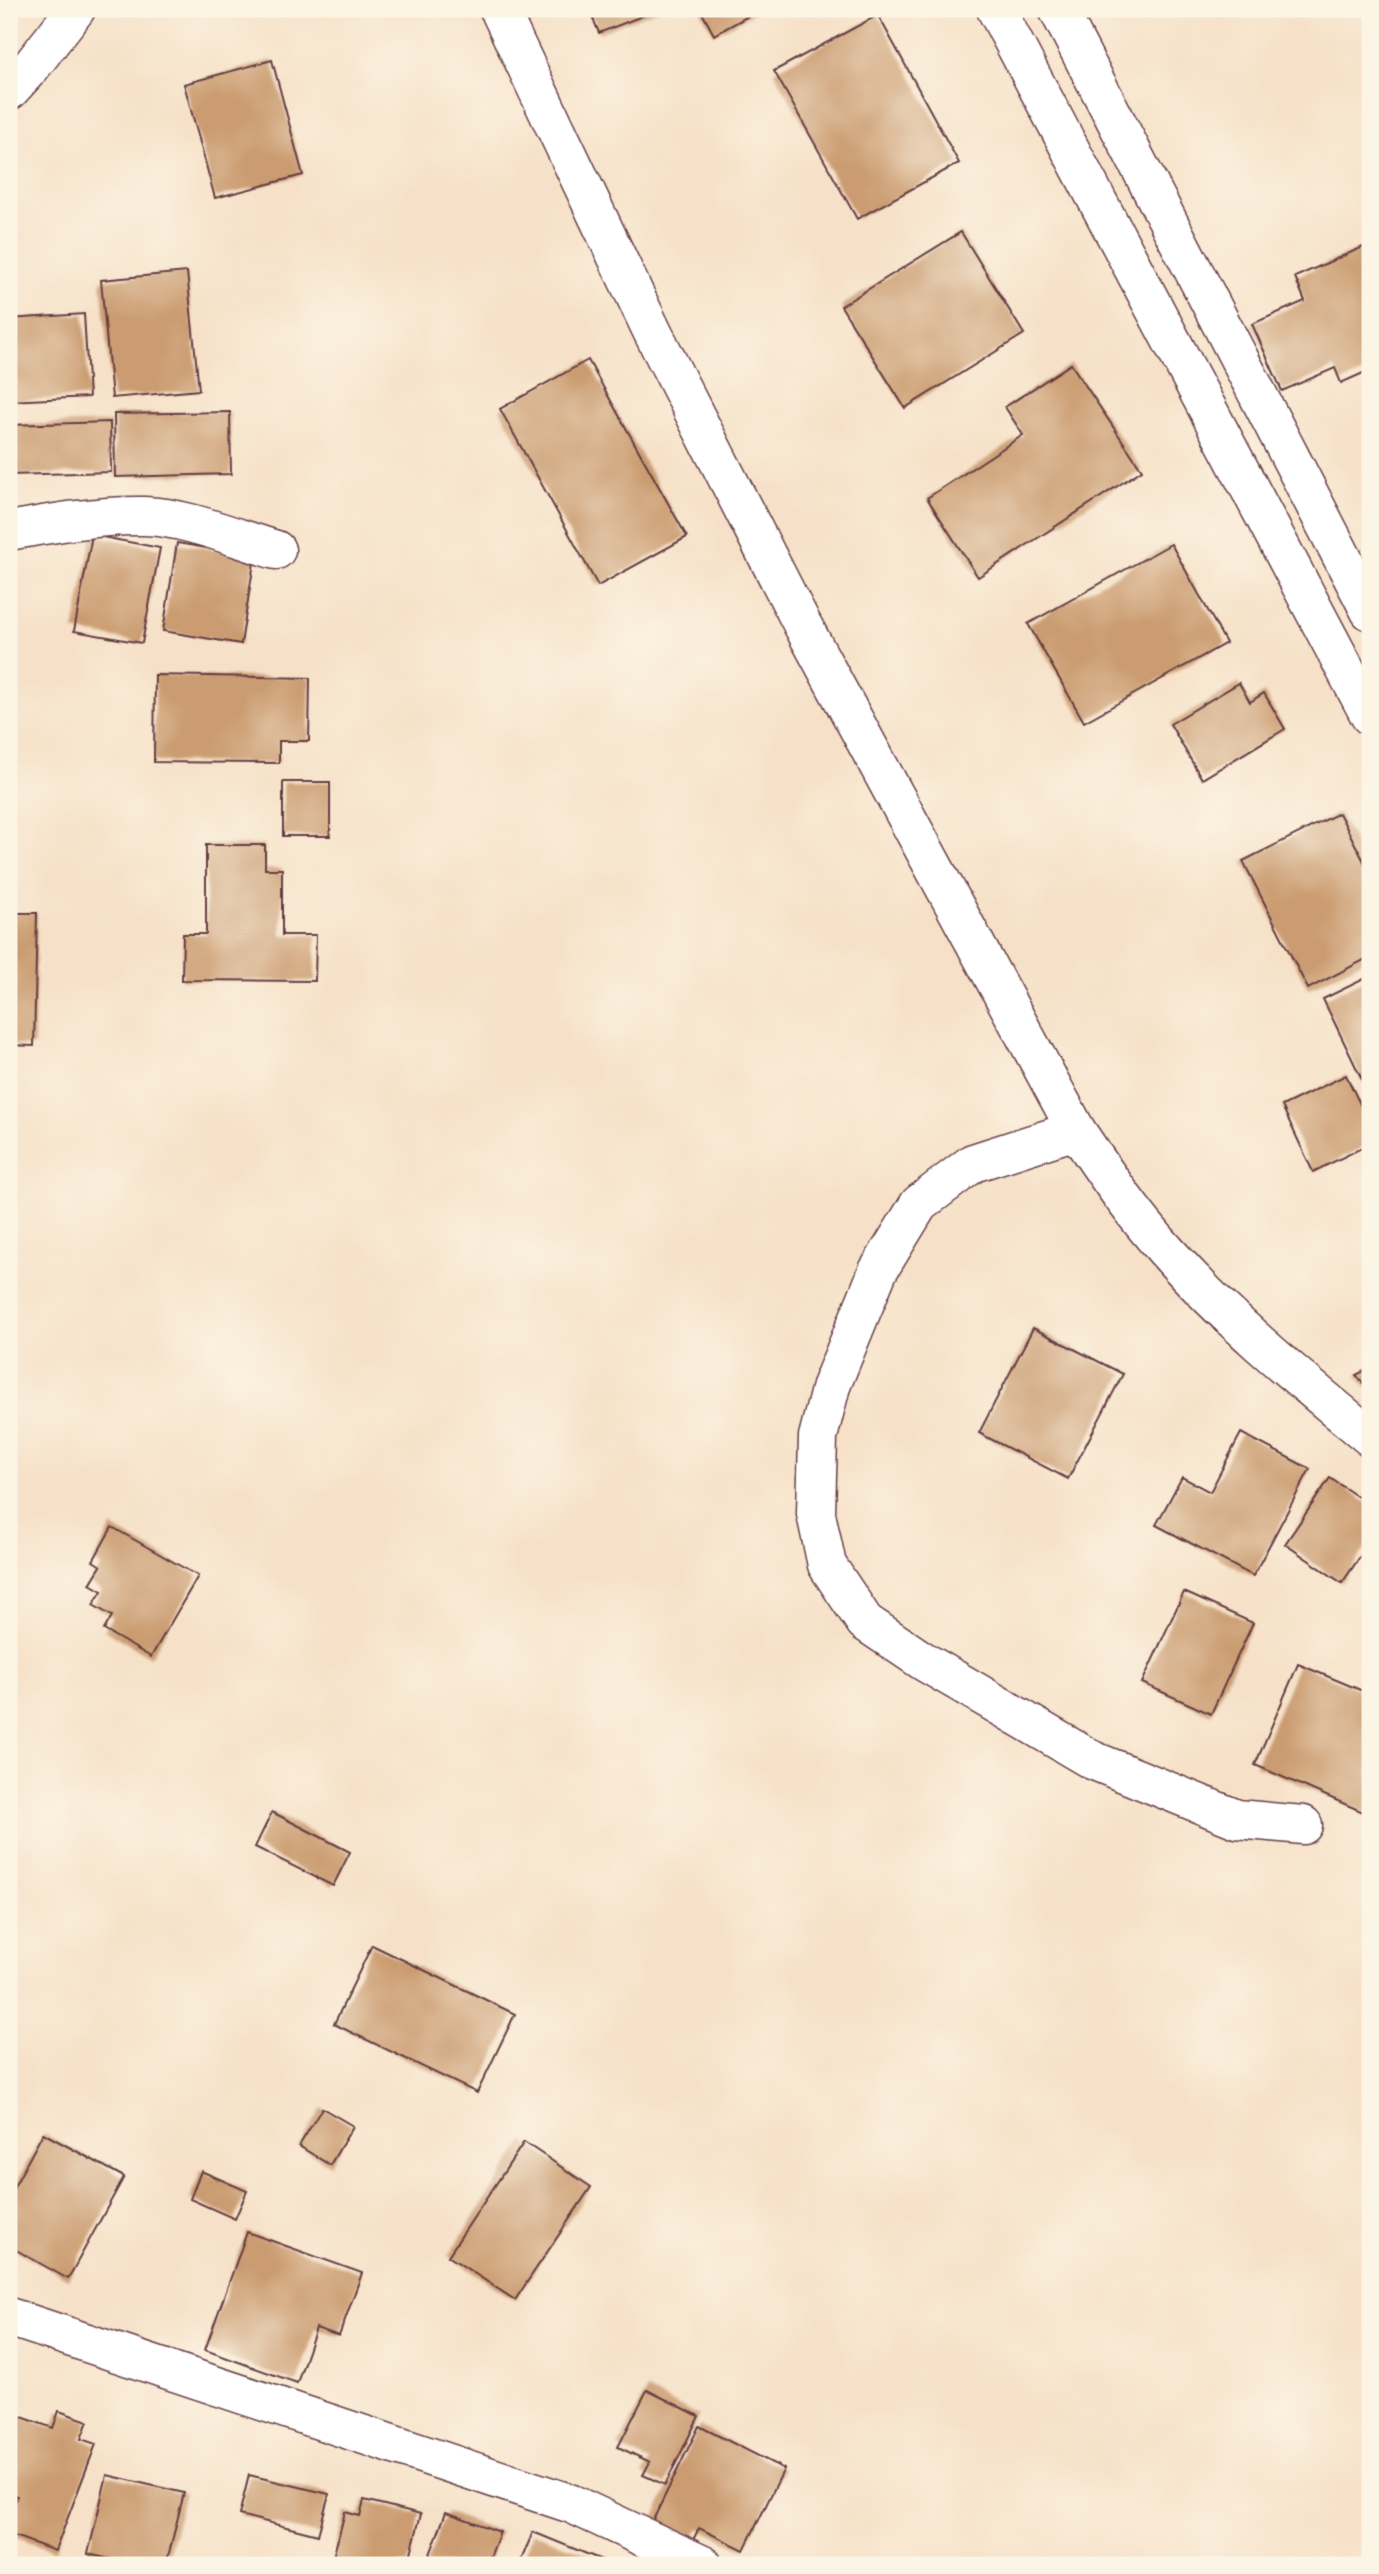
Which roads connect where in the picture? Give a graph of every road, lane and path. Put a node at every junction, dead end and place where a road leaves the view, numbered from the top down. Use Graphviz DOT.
graph roads {
  1 [pos="76,9"];
  2 [pos="499,9"];
  3 [pos="996,9"];
  4 [pos="1058,9"];
  5 [pos="9,91"];
  6 [pos="9,531"];
  7 [pos="275,550"];
  8 [pos="1363,598"];
  9 [pos="1311,605"];
  10 [pos="1370,716"];
  11 [pos="1076,1130"];
  12 [pos="1370,1437"];
  13 [pos="1303,1825"];
  14 [pos="9,2317"];
  15 [pos="703,2565"];
  1 -- 5 [label="street"];
  2 -- 11 [label="street"];
  3 -- 9 [label="street"];
  4 -- 8 [label="street"];
  6 -- 7 [label="street"];
  8 -- 9 [label="street"];
  9 -- 10 [label="street"];
  11 -- 12 [label="street"];
  11 -- 13 [label="street"];
  14 -- 15 [label="street"];
}
